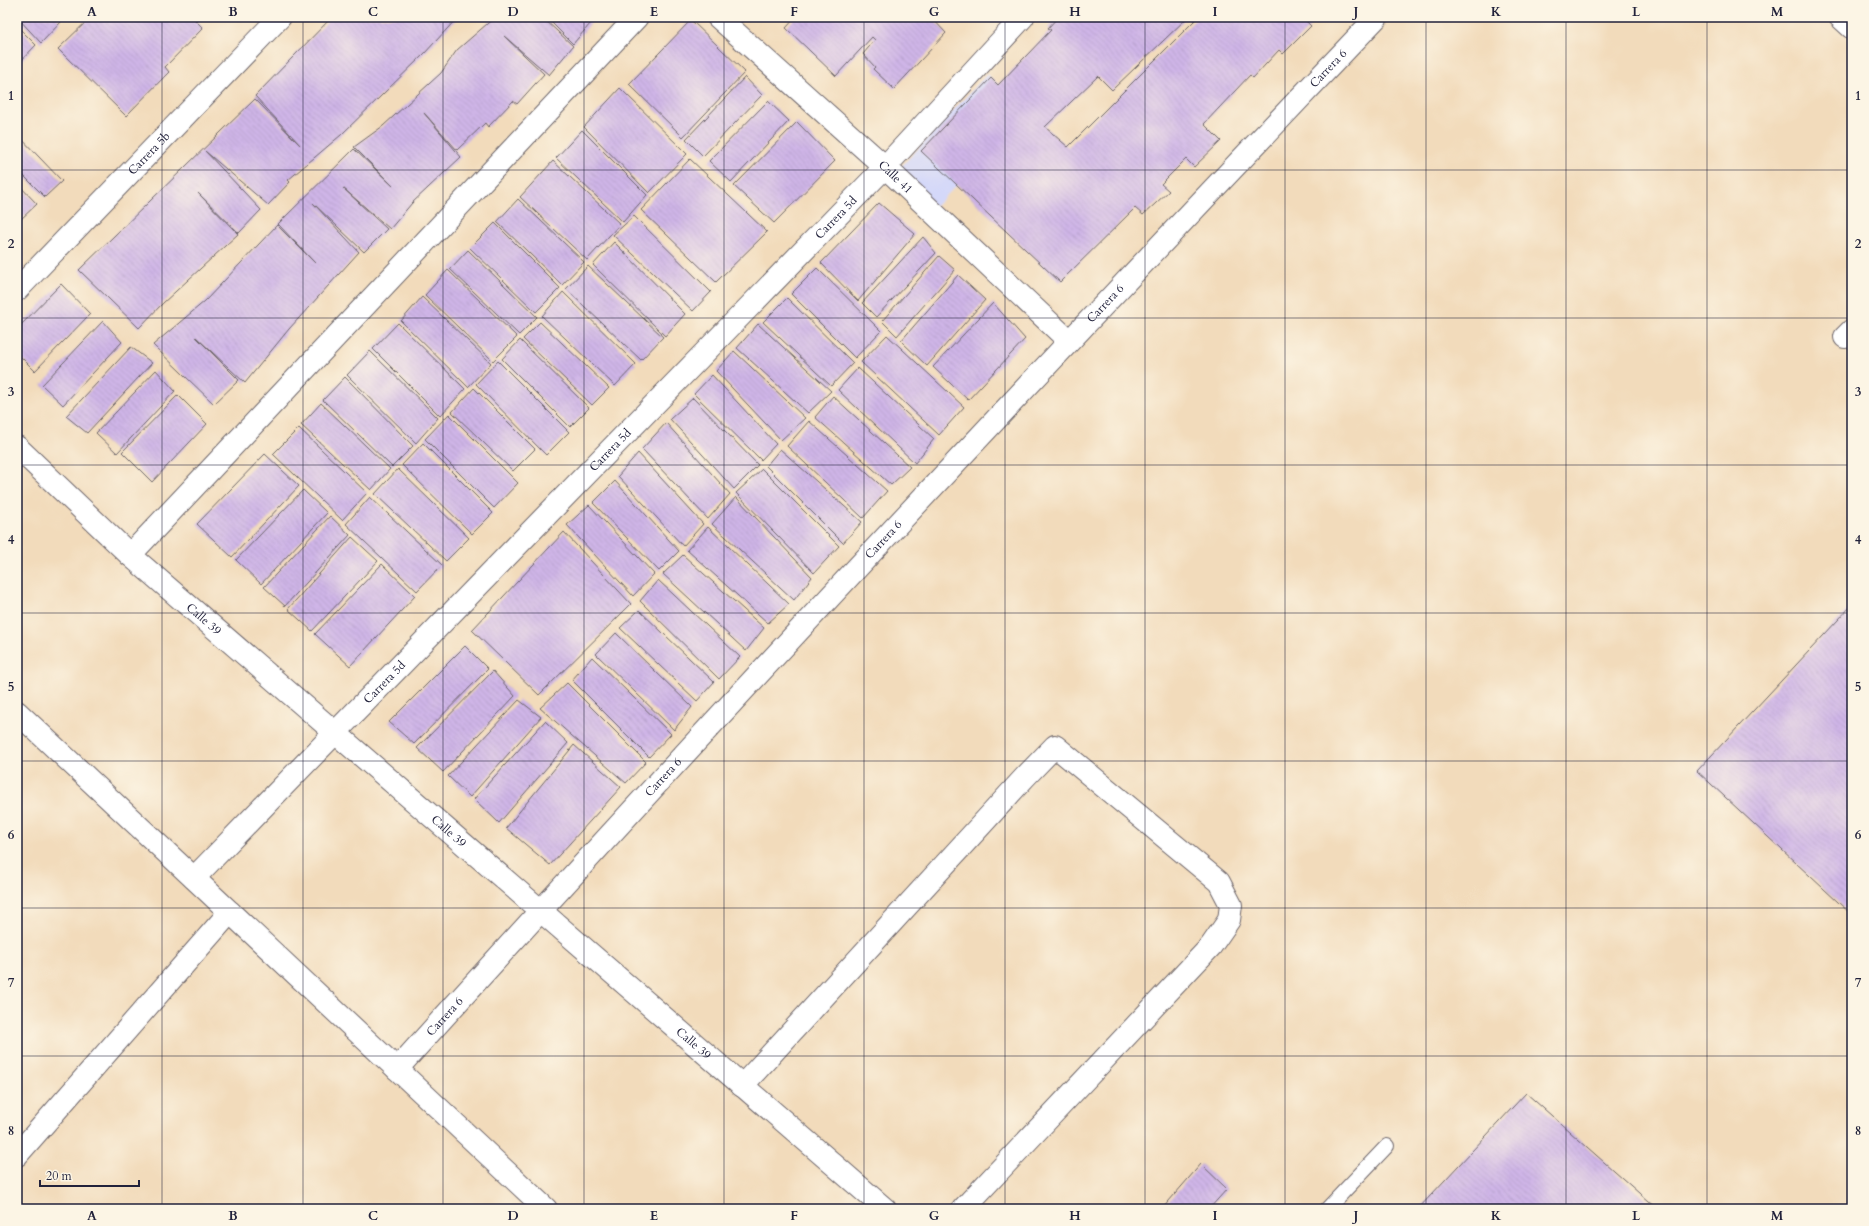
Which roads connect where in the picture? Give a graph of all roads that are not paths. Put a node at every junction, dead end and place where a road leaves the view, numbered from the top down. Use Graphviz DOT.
graph roads {
  1 [pos="280,17"];
  2 [pos="637,17"];
  3 [pos="718,17"];
  4 [pos="1023,17"];
  5 [pos="1377,17"];
  6 [pos="1840,17"];
  7 [pos="1852,28"];
  8 [pos="885,167"];
  9 [pos="17,290"];
  10 [pos="1069,341"];
  11 [pos="17,447"];
  12 [pos="130,555"];
  13 [pos="17,712"];
  14 [pos="335,732"];
  15 [pos="194,878"];
  16 [pos="540,911"];
  17 [pos="230,912"];
  18 [pos="397,1069"];
  19 [pos="742,1086"];
  20 [pos="1387,1146"];
  21 [pos="17,1155"];
  22 [pos="546,1209"];
  23 [pos="885,1209"];
  24 [pos="963,1209"];
  25 [pos="1327,1209"];
  1 -- 9 [label="street, Carrera 5b"];
  2 -- 12 [label="street"];
  3 -- 8 [label="street, Calle 41"];
  4 -- 8 [label="street, Carrera 5d"];
  5 -- 10 [label="street, Carrera 6"];
  6 -- 7 [label="street"];
  8 -- 10 [label="street, Calle 41"];
  8 -- 14 [label="street, Carrera 5d"];
  10 -- 16 [label="street, Carrera 6"];
  11 -- 12 [label="street, Calle 39"];
  12 -- 14 [label="street, Calle 39"];
  13 -- 15 [label="street"];
  14 -- 15 [label="street, Carrera 5d"];
  14 -- 16 [label="street, Calle 39"];
  15 -- 17 [label="street"];
  16 -- 18 [label="street, Carrera 6"];
  16 -- 19 [label="street, Calle 39"];
  17 -- 18 [label="street"];
  17 -- 21 [label="street"];
  18 -- 22 [label="street"];
  19 -- 23 [label="street, Calle 39"];
  19 -- 24 [label="street"];
  20 -- 25 [label="lane"];
}
